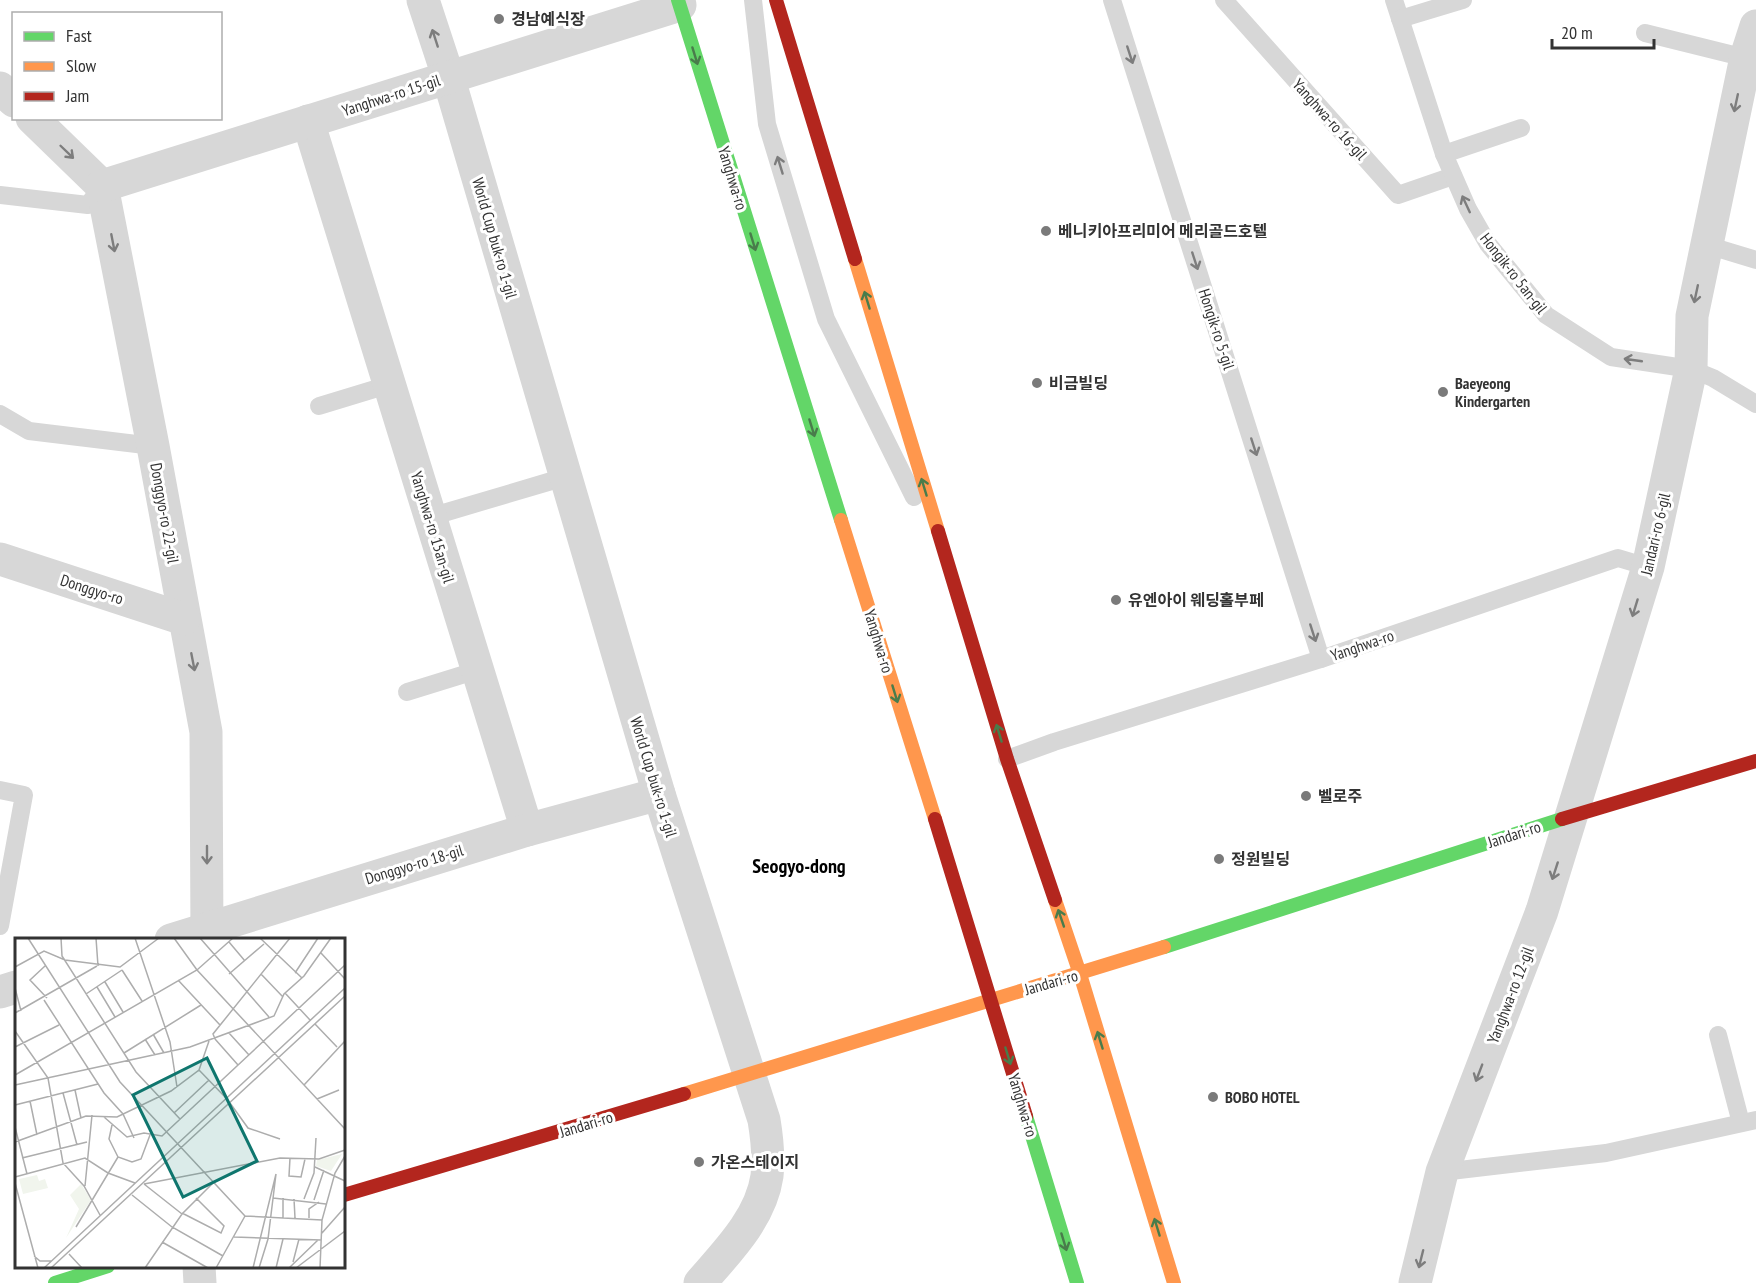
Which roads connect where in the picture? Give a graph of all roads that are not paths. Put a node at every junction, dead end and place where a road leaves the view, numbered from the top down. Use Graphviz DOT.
graph roads {
  1 [pos="423,0"];
  2 [pos="753,0"];
  3 [pos="776,0"];
  4 [pos="1112,0"];
  5 [pos="1224,0"];
  6 [pos="1394,0"];
  7 [pos="1463,0"];
  8 [pos="679,3"];
  9 [pos="1400,18"];
  10 [pos="1756,26"];
  11 [pos="1645,33"];
  12 [pos="1751,59"];
  13 [pos="448,76"];
  14 [pos="0,88"];
  15 [pos="12,99"];
  16 [pos="34,120"];
  17 [pos="308,122"];
  18 [pos="1521,128"];
  19 [pos="1444,154"];
  20 [pos="1453,176"];
  21 [pos="102,186"];
  22 [pos="0,195"];
  23 [pos="1707,245"];
  24 [pos="1756,260"];
  25 [pos="1691,369"];
  26 [pos="388,385"];
  27 [pos="1756,404"];
  28 [pos="319,406"];
  29 [pos="0,414"];
  30 [pos="153,446"];
  31 [pos="565,477"];
  32 [pos="430,517"];
  33 [pos="0,559"];
  34 [pos="948,566"];
  35 [pos="1648,567"];
  36 [pos="184,618"];
  37 [pos="1321,659"];
  38 [pos="478,670"];
  39 [pos="407,692"];
  40 [pos="1007,759"];
  41 [pos="1756,761"];
  42 [pos="0,790"];
  43 [pos="659,794"];
  44 [pos="1573,815"];
  45 [pos="527,830"];
  46 [pos="0,926"];
  47 [pos="207,934"];
  48 [pos="178,938"];
  49 [pos="1080,974"];
  50 [pos="15,987"];
  51 [pos="0,992"];
  52 [pos="990,1000"];
  53 [pos="1718,1035"];
  54 [pos="748,1075"];
  55 [pos="1749,1122"];
  56 [pos="1442,1172"];
  57 [pos="345,1195"];
  58 [pos="102,1268"];
  59 [pos="55,1283"];
  60 [pos="700,1283"];
  61 [pos="1077,1283"];
  62 [pos="1174,1283"];
  63 [pos="1415,1283"];
  13 -- 1 [label="street, World Cup buk-ro 1-gil, one-way"];
  34 -- 2 [label="lane, one-way"];
  34 -- 3 [label="main road, one-way"];
  4 -- 37 [label="lane, Hongik-ro 5-gil, one-way"];
  5 -- 20 [label="lane, Yanghwa-ro 16-gil"];
  6 -- 9 [label="lane, Hongik-ro 5an-gil"];
  7 -- 9 [label="lane"];
  8 -- 13 [label="street, Yanghwa-ro 15-gil"];
  8 -- 52 [label="main road, Yanghwa-ro, one-way"];
  9 -- 19 [label="lane, Hongik-ro 5an-gil"];
  10 -- 12 [label="street, Jandari-ro 6-gil"];
  11 -- 12 [label="lane"];
  12 -- 23 [label="street, Jandari-ro 6-gil, one-way"];
  13 -- 17 [label="street, Yanghwa-ro 15-gil"];
  13 -- 31 [label="street, World Cup buk-ro 1-gil"];
  14 -- 15 [label="street"];
  16 -- 21 [label="street, one-way"];
  17 -- 21 [label="street, Yanghwa-ro 15-gil"];
  17 -- 26 [label="street, Yanghwa-ro 15an-gil"];
  18 -- 19 [label="lane"];
  19 -- 20 [label="lane, Hongik-ro 5an-gil"];
  25 -- 20 [label="lane, Hongik-ro 5an-gil, one-way"];
  21 -- 22 [label="lane"];
  21 -- 30 [label="street, Donggyo-ro 22-gil, one-way"];
  23 -- 24 [label="lane"];
  23 -- 25 [label="street, Jandari-ro 6-gil, one-way"];
  25 -- 27 [label="lane"];
  25 -- 35 [label="street, Jandari-ro 6-gil"];
  26 -- 28 [label="lane"];
  26 -- 32 [label="street, Yanghwa-ro 15an-gil"];
  29 -- 30 [label="lane"];
  30 -- 36 [label="street, Donggyo-ro 22-gil"];
  31 -- 32 [label="lane"];
  31 -- 43 [label="street, World Cup buk-ro 1-gil"];
  32 -- 38 [label="street, Yanghwa-ro 15an-gil"];
  33 -- 36 [label="street, Donggyo-ro"];
  40 -- 34 [label="main road, one-way"];
  35 -- 37 [label="lane, Yanghwa-ro"];
  35 -- 44 [label="street, Jandari-ro 6-gil, one-way"];
  36 -- 47 [label="street, Donggyo-ro 22-gil, one-way"];
  37 -- 40 [label="lane, Yanghwa-ro"];
  38 -- 39 [label="lane"];
  38 -- 45 [label="street, Yanghwa-ro 15an-gil"];
  49 -- 40 [label="main road, one-way"];
  41 -- 44 [label="main road, Jandari-ro"];
  42 -- 46 [label="lane"];
  43 -- 45 [label="street, Donggyo-ro 18-gil"];
  43 -- 54 [label="street, World Cup buk-ro 1-gil"];
  44 -- 49 [label="main road, Jandari-ro"];
  44 -- 56 [label="street, Yanghwa-ro 12-gil, one-way"];
  45 -- 47 [label="street, Donggyo-ro 18-gil"];
  47 -- 48 [label="street, Donggyo-ro 18-gil"];
  49 -- 52 [label="main road, Jandari-ro"];
  62 -- 49 [label="main road, one-way"];
  50 -- 51 [label="street"];
  52 -- 54 [label="main road, Jandari-ro"];
  52 -- 61 [label="main road, Yanghwa-ro, one-way"];
  53 -- 55 [label="lane"];
  54 -- 57 [label="main road, Jandari-ro"];
  54 -- 60 [label="street, World Cup buk-ro 1-gil"];
  55 -- 56 [label="lane"];
  56 -- 63 [label="street, Yanghwa-ro 12-gil, one-way"];
  58 -- 59 [label="main road"];
}
